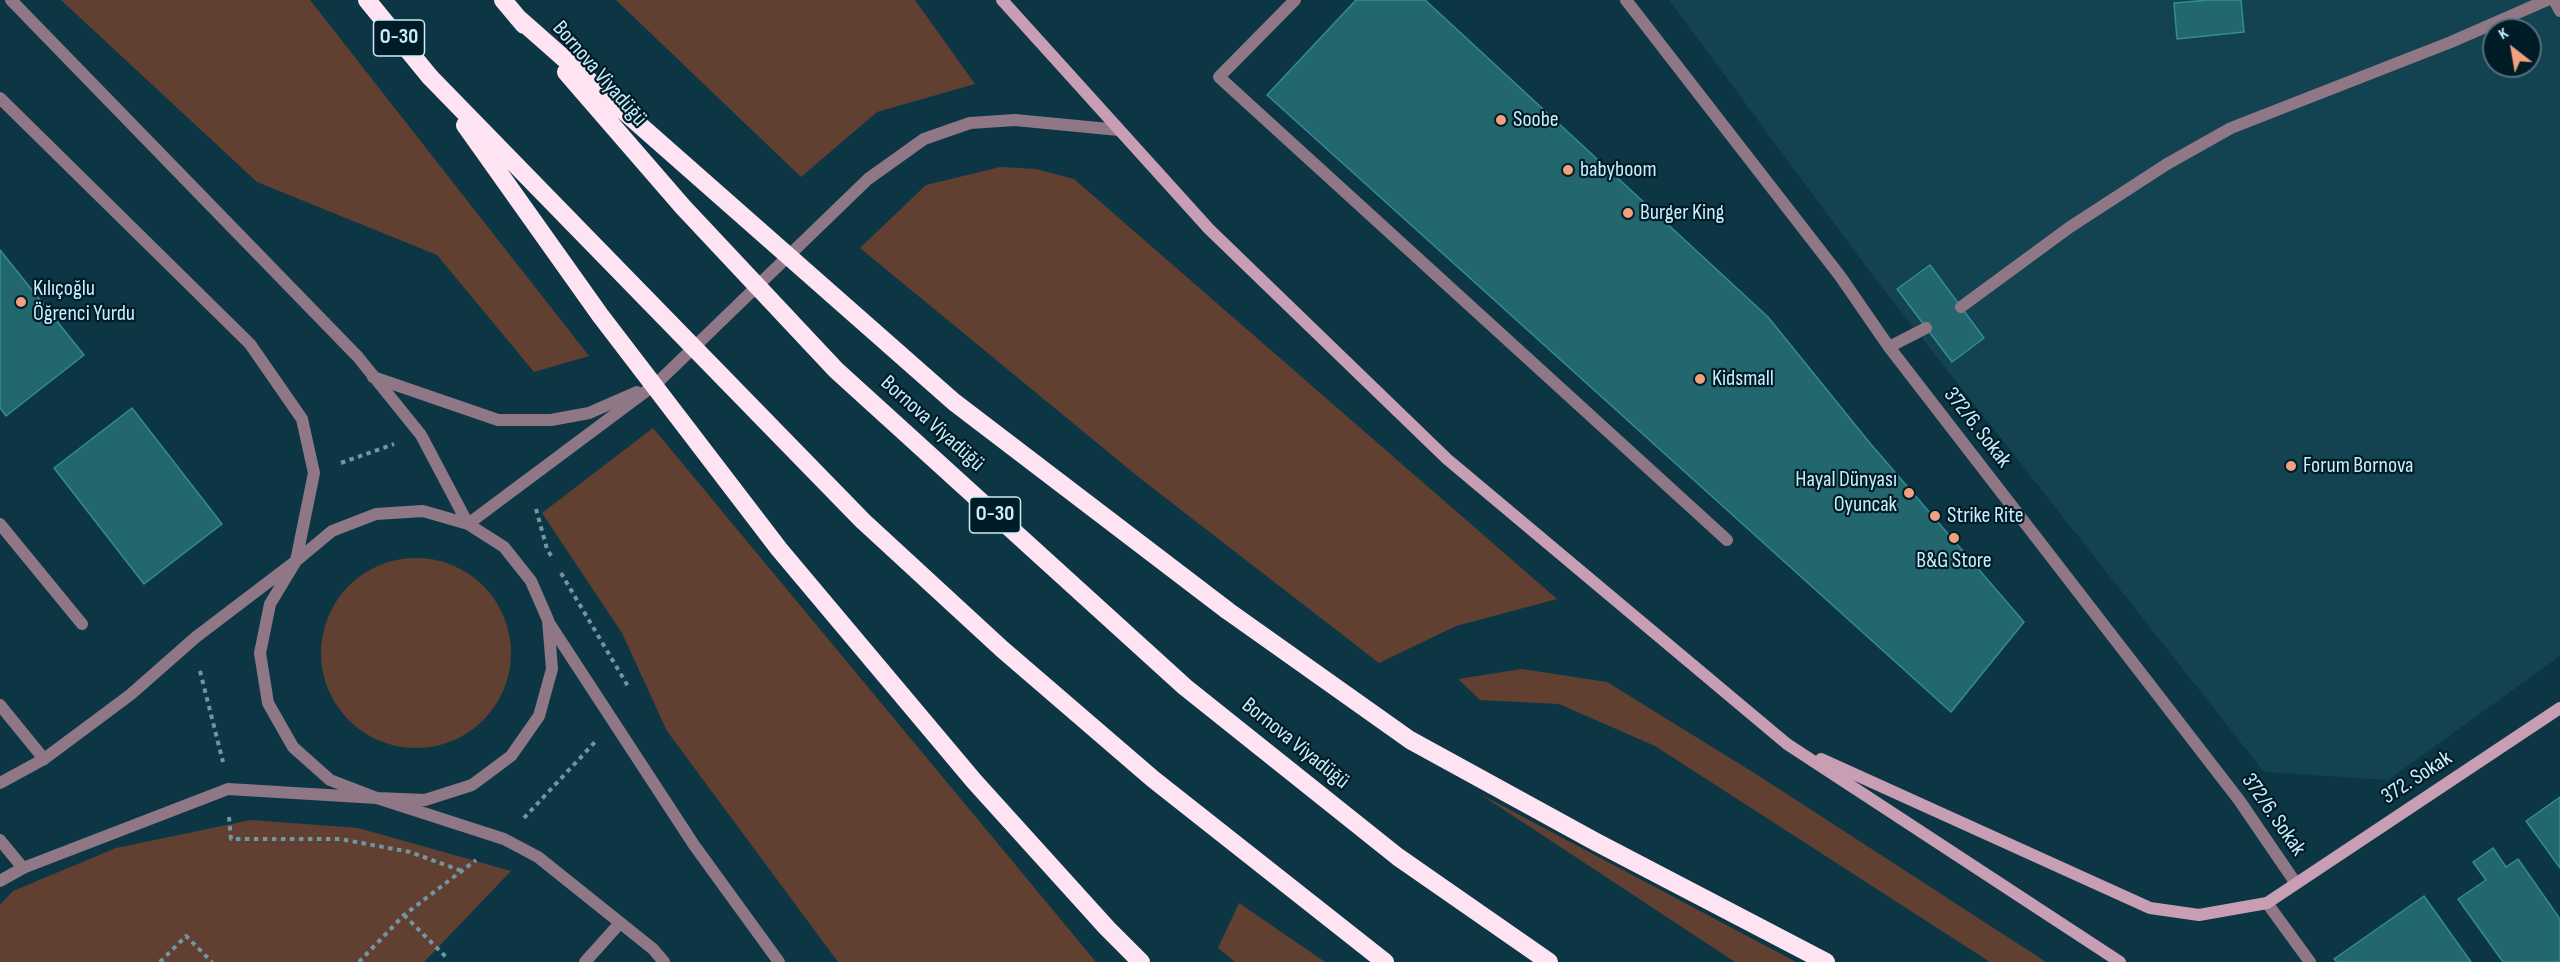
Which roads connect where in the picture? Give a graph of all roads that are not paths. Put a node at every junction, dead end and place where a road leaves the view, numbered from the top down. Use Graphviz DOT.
graph roads {
  1 [pos="11,0"];
  2 [pos="367,0"];
  3 [pos="503,0"];
  4 [pos="1002,0"];
  5 [pos="1295,0"];
  6 [pos="1626,0"];
  7 [pos="2547,0"];
  8 [pos="2553,0"];
  9 [pos="2560,11"];
  10 [pos="517,17"];
  11 [pos="430,77"];
  12 [pos="0,98"];
  13 [pos="1119,130"];
  14 [pos="1961,307"];
  15 [pos="1926,328"];
  16 [pos="1888,348"];
  17 [pos="373,377"];
  18 [pos="657,383"];
  19 [pos="0,524"];
  20 [pos="468,524"];
  21 [pos="1728,540"];
  22 [pos="296,561"];
  23 [pos="548,620"];
  24 [pos="82,624"];
  25 [pos="0,705"];
  26 [pos="2560,708"];
  27 [pos="1787,744"];
  28 [pos="44,759"];
  29 [pos="0,783"];
  30 [pos="377,798"];
  31 [pos="0,840"];
  32 [pos="23,868"];
  33 [pos="0,881"];
  34 [pos="2295,882"];
  35 [pos="2267,903"];
  36 [pos="620,923"];
  37 [pos="585,962"];
  38 [pos="664,962"];
  39 [pos="779,962"];
  40 [pos="1141,962"];
  41 [pos="1385,962"];
  42 [pos="1549,962"];
  43 [pos="1826,962"];
  44 [pos="2120,962"];
  45 [pos="2310,962"];
  1 -- 17 [label="street"];
  2 -- 11 [label="highway, O-30"];
  3 -- 10 [label="highway, Bornova Viyadüğü / O-30, bridge"];
  4 -- 13 [label="main road"];
  5 -- 21 [label="street"];
  6 -- 16 [label="street, 372/6. Sokak"];
  7 -- 14 [label="street"];
  8 -- 9 [label="street"];
  10 -- 42 [label="highway, Bornova Viyadüğü / O-30, bridge"];
  10 -- 43 [label="highway, bridge"];
  11 -- 40 [label="highway, bridge"];
  11 -- 41 [label="highway, O-30, bridge"];
  12 -- 22 [label="street"];
  13 -- 18 [label="street"];
  13 -- 27 [label="main road"];
  15 -- 16 [label="street"];
  16 -- 34 [label="street, 372/6. Sokak"];
  17 -- 18 [label="street"];
  17 -- 20 [label="street"];
  18 -- 20 [label="street"];
  19 -- 24 [label="street"];
  20 -- 22 [label="street"];
  20 -- 23 [label="street"];
  22 -- 28 [label="street"];
  22 -- 30 [label="street"];
  23 -- 30 [label="street"];
  23 -- 39 [label="street"];
  25 -- 28 [label="street"];
  26 -- 34 [label="main road, 372. Sokak"];
  27 -- 35 [label="main road"];
  27 -- 44 [label="main road"];
  28 -- 29 [label="street"];
  30 -- 32 [label="street"];
  30 -- 36 [label="street"];
  31 -- 32 [label="street"];
  32 -- 33 [label="street"];
  34 -- 35 [label="main road, 372. Sokak"];
  35 -- 45 [label="street"];
  36 -- 37 [label="street"];
  36 -- 38 [label="street"];
}
